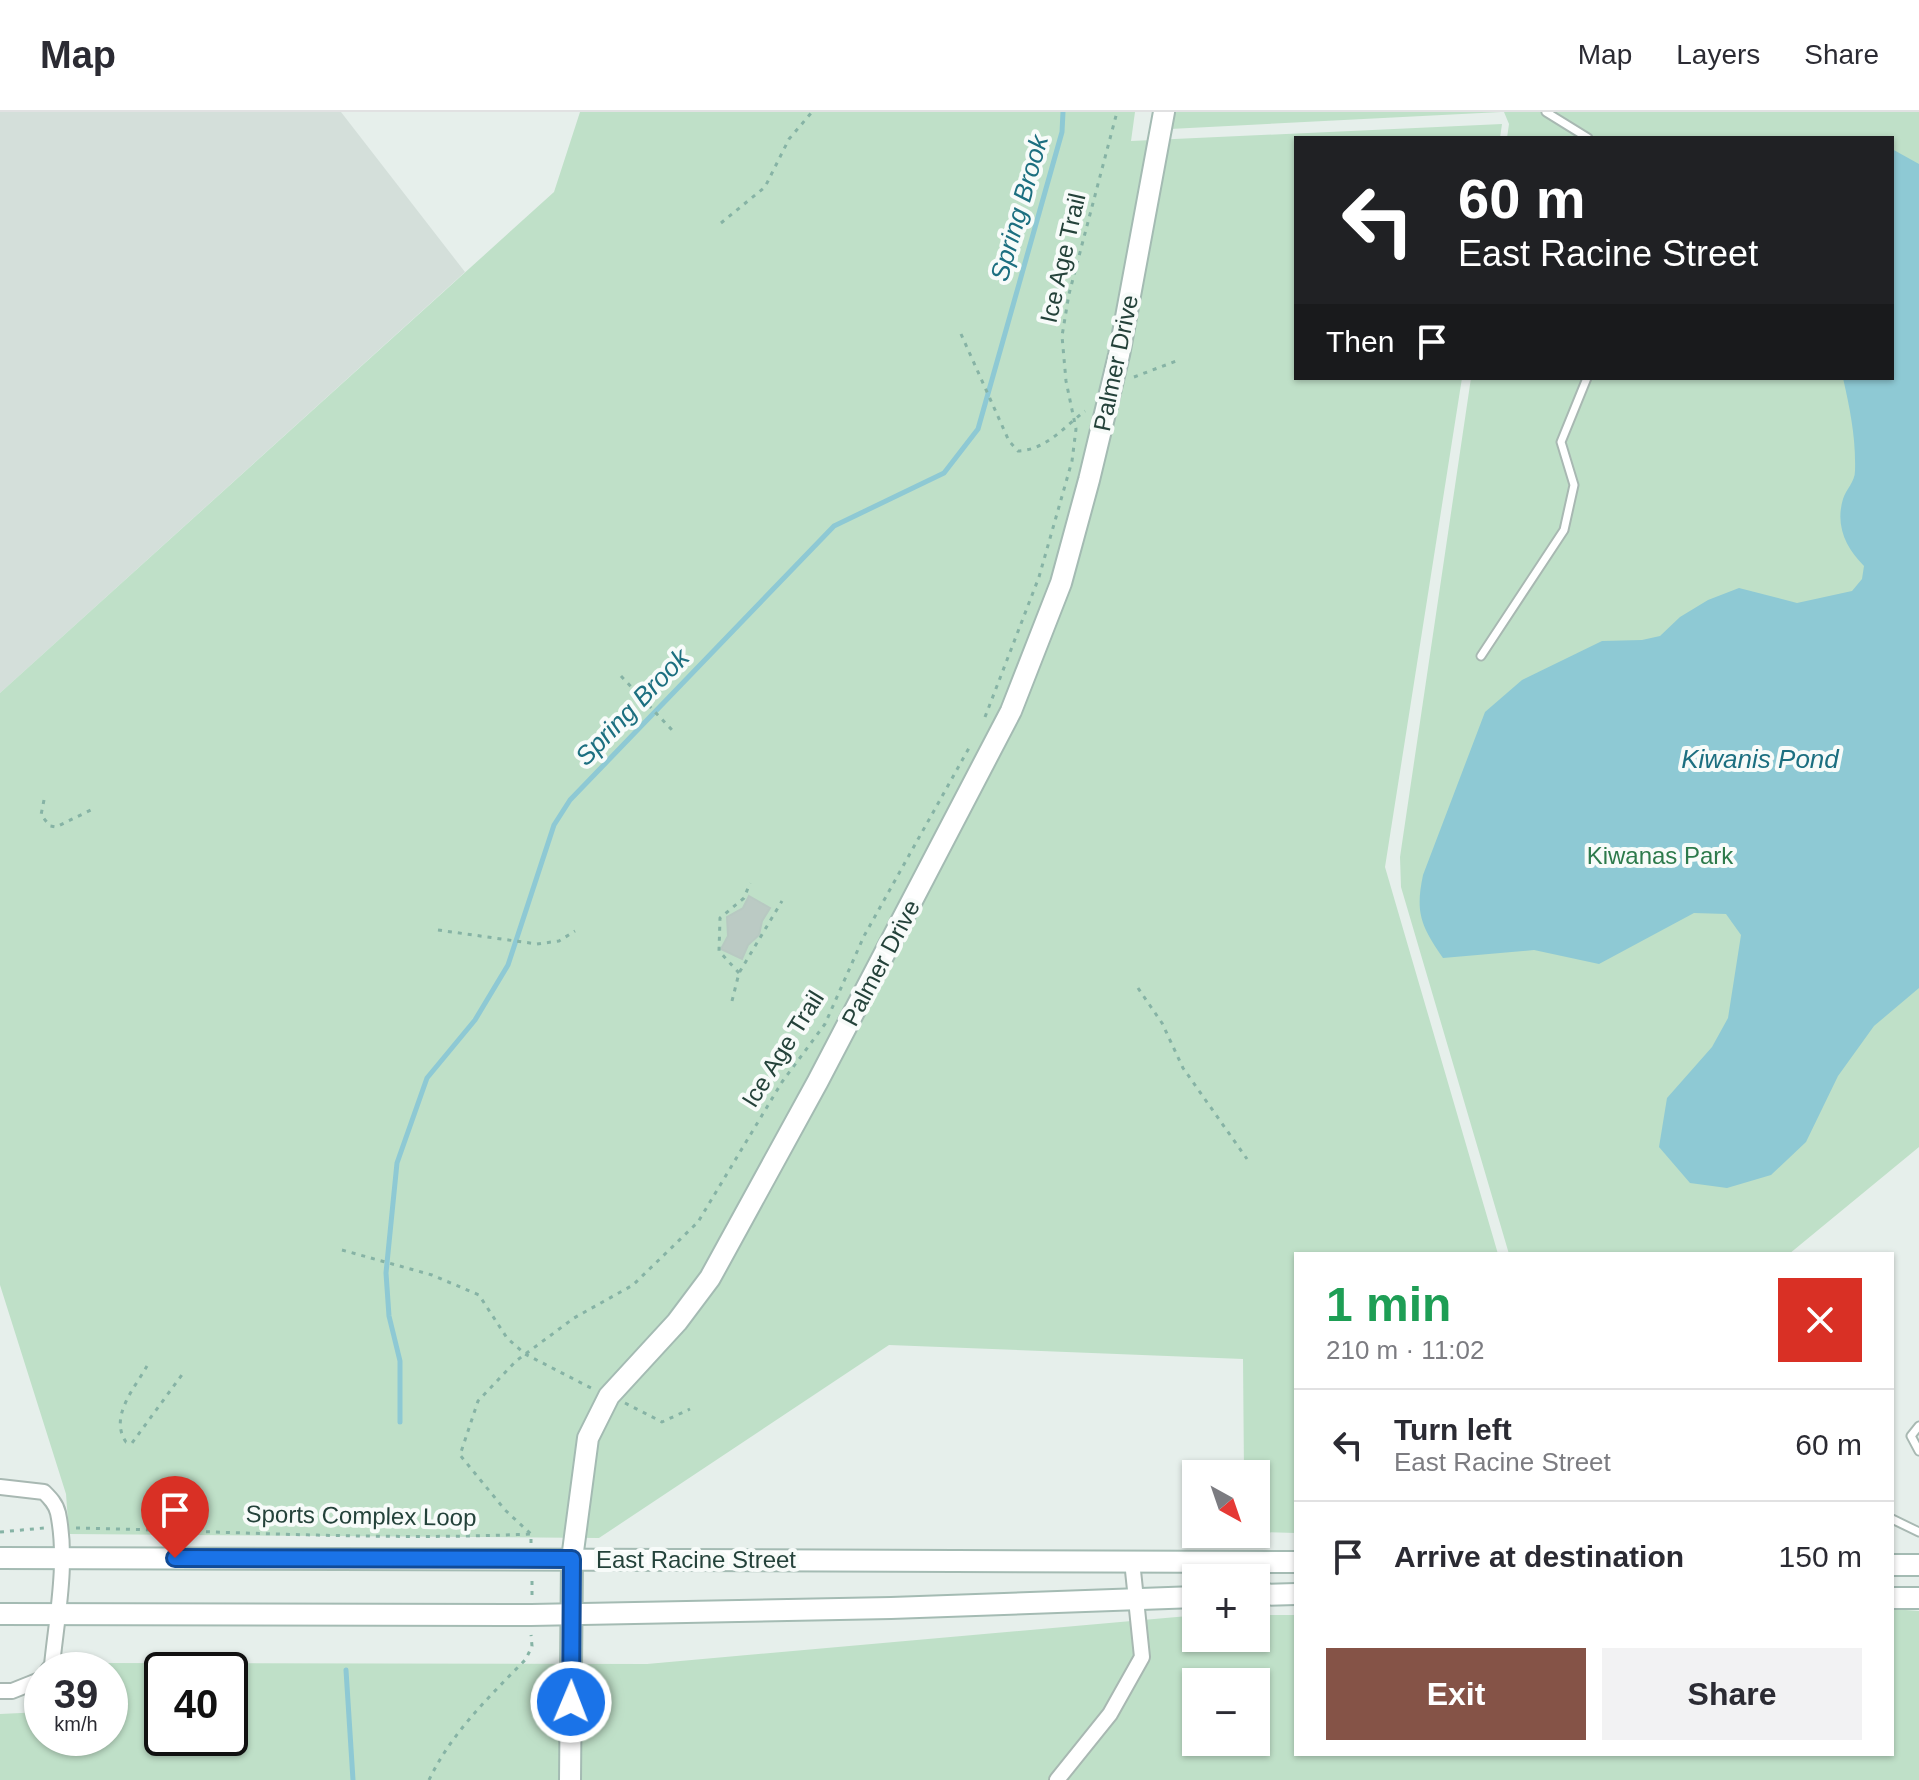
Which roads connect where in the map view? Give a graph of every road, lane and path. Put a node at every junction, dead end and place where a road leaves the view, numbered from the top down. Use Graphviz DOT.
graph roads {
  1 [pos="812,112"];
  2 [pos="1117,112"];
  3 [pos="1164,112"];
  4 [pos="1546,112"];
  5 [pos="1585,136"];
  6 [pos="721,223"];
  7 [pos="961,334"];
  8 [pos="1179,360"];
  9 [pos="1586,380"];
  10 [pos="1110,392"];
  11 [pos="1086,410"];
  12 [pos="1074,419"];
  13 [pos="1481,656"];
  14 [pos="621,676"];
  15 [pos="984,721"];
  16 [pos="672,730"];
  17 [pos="971,744"];
  18 [pos="44,800"];
  19 [pos="93,809"];
  20 [pos="750,883"];
  21 [pos="782,901"];
  22 [pos="438,930"];
  23 [pos="575,931"];
  24 [pos="739,973"];
  25 [pos="1138,988"];
  26 [pos="732,1001"];
  27 [pos="1247,1159"];
  28 [pos="342,1250"];
  29 [pos="525,1354"];
  30 [pos="147,1366"];
  31 [pos="184,1372"];
  32 [pos="609,1396"];
  33 [pos="690,1409"];
  34 [pos="1919,1426"];
  35 [pos="1919,1451"];
  36 [pos="0,1487"];
  37 [pos="1894,1520"];
  38 [pos="59,1527"];
  39 [pos="0,1532"];
  40 [pos="1919,1532"];
  41 [pos="531,1534"];
  42 [pos="0,1558"];
  43 [pos="61,1558"];
  44 [pos="532,1559"];
  45 [pos="572,1559"];
  46 [pos="1132,1561"];
  47 [pos="1294,1562"];
  48 [pos="1894,1565"];
  49 [pos="1919,1565"];
  50 [pos="1294,1594"];
  51 [pos="1270,1595"];
  52 [pos="1182,1597"];
  53 [pos="1894,1598"];
  54 [pos="1919,1598"];
  55 [pos="1137,1599"];
  56 [pos="0,1614"];
  57 [pos="58,1614"];
  58 [pos="573,1614"];
  59 [pos="531,1615"];
  60 [pos="54,1652"];
  61 [pos="24,1686"];
  62 [pos="0,1691"];
  63 [pos="429,1780"];
  64 [pos="570,1780"];
  65 [pos="1057,1780"];
  1 -- 6 [label="path"];
  2 -- 12 [label="path, Ice Age Trail"];
  3 -- 10 [label="main road, Palmer Drive"];
  4 -- 5 [label="lane"];
  7 -- 12 [label="path"];
  8 -- 10 [label="path"];
  9 -- 13 [label="lane"];
  10 -- 32 [label="main road, Palmer Drive"];
  11 -- 12 [label="path"];
  12 -- 15 [label="path, Ice Age Trail"];
  14 -- 16 [label="path"];
  17 -- 29 [label="path, Ice Age Trail"];
  18 -- 19 [label="path"];
  20 -- 24 [label="path"];
  21 -- 24 [label="path"];
  22 -- 23 [label="path"];
  24 -- 26 [label="path"];
  25 -- 27 [label="path"];
  28 -- 29 [label="path"];
  29 -- 32 [label="path"];
  29 -- 41 [label="path, Ice Age Trail"];
  30 -- 31 [label="path"];
  32 -- 33 [label="path"];
  32 -- 45 [label="main road, Palmer Drive"];
  34 -- 35 [label="lane"];
  36 -- 38 [label="street"];
  37 -- 40 [label="lane"];
  38 -- 39 [label="path, Sports Complex Loop"];
  38 -- 41 [label="path, Sports Complex Loop"];
  38 -- 43 [label="street"];
  41 -- 44 [label="path"];
  42 -- 43 [label="main road, East Racine Street"];
  43 -- 44 [label="main road, East Racine Street"];
  43 -- 57 [label="street"];
  44 -- 45 [label="main road, East Racine Street"];
  44 -- 59 [label="path"];
  45 -- 46 [label="main road, East Racine Street"];
  45 -- 58 [label="main road, Palmer Drive"];
  46 -- 47 [label="main road, East Racine Street"];
  46 -- 55 [label="street"];
  48 -- 49 [label="main road"];
  50 -- 51 [label="main road"];
  52 -- 55 [label="main road, East Racine Street"];
  53 -- 54 [label="main road"];
  55 -- 58 [label="main road, East Racine Street"];
  55 -- 65 [label="street"];
  56 -- 57 [label="main road, East Racine Street"];
  57 -- 59 [label="main road, East Racine Street"];
  57 -- 60 [label="street"];
  58 -- 59 [label="main road, East Racine Street"];
  58 -- 64 [label="main road, Palmer Drive"];
  59 -- 63 [label="path"];
  61 -- 62 [label="street"];
}
